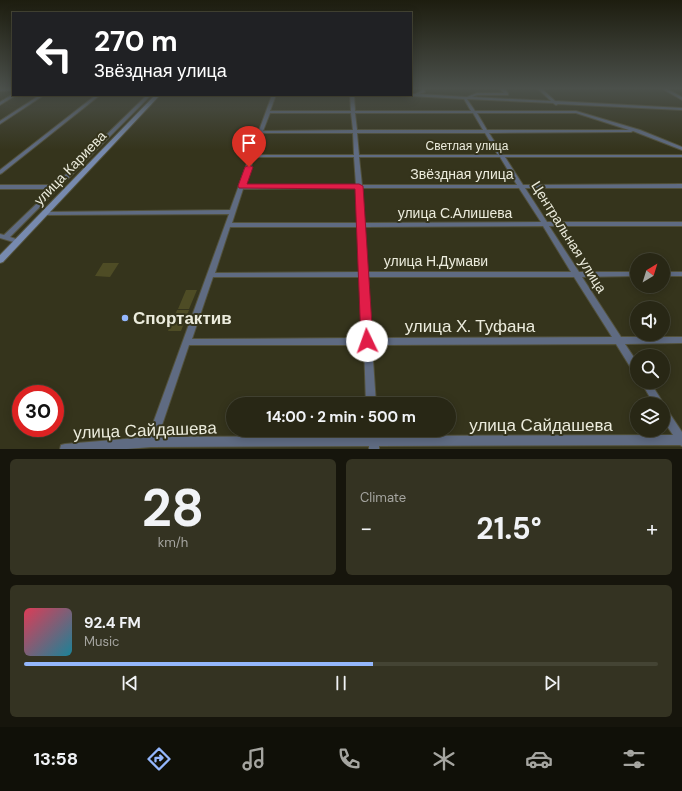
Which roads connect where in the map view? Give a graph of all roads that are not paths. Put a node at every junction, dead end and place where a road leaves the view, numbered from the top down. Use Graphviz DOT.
graph roads {
  1 [pos="21,109"];
  2 [pos="80,109"];
  3 [pos="135,109"];
  4 [pos="145,109"];
  5 [pos="269,109"];
  6 [pos="353,109"];
  7 [pos="471,109"];
  8 [pos="268,112"];
  9 [pos="353,112"];
  10 [pos="473,112"];
  11 [pos="0,123"];
  12 [pos="638,131"];
  13 [pos="261,132"];
  14 [pos="355,132"];
  15 [pos="485,132"];
  16 [pos="682,149"];
  17 [pos="253,156"];
  18 [pos="356,156"];
  19 [pos="501,156"];
  20 [pos="682,156"];
  21 [pos="0,172"];
  22 [pos="242,186"];
  23 [pos="359,186"];
  24 [pos="520,186"];
  25 [pos="682,186"];
  26 [pos="0,187"];
  27 [pos="56,187"];
  28 [pos="233,212"];
  29 [pos="45,213"];
  30 [pos="682,224"];
  31 [pos="228,225"];
  32 [pos="360,225"];
  33 [pos="545,225"];
  34 [pos="3,237"];
  35 [pos="17,241"];
  36 [pos="0,260"];
  37 [pos="576,274"];
  38 [pos="630,274"];
  39 [pos="670,274"];
  40 [pos="682,274"];
  41 [pos="210,275"];
  42 [pos="363,275"];
  43 [pos="682,340"];
  44 [pos="367,341"];
  45 [pos="618,341"];
  46 [pos="186,342"];
  47 [pos="630,359"];
  48 [pos="371,397"];
  49 [pos="670,422"];
  50 [pos="682,440"];
  51 [pos="151,442"];
  52 [pos="374,445"];
  53 [pos="65,449"];
  1 -- 11 [label="street"];
  2 -- 21 [label="street"];
  3 -- 27 [label="street"];
  4 -- 29 [label="main road, улица Кариева"];
  5 -- 8 [label="street"];
  6 -- 9 [label="street"];
  7 -- 10 [label="street, Центральная улица"];
  8 -- 9 [label="street"];
  8 -- 13 [label="street"];
  9 -- 10 [label="street"];
  9 -- 14 [label="street"];
  10 -- 12 [label="street"];
  10 -- 15 [label="street, Центральная улица"];
  12 -- 15 [label="street"];
  12 -- 16 [label="street"];
  13 -- 14 [label="street"];
  13 -- 17 [label="street"];
  14 -- 15 [label="street"];
  14 -- 18 [label="street"];
  15 -- 19 [label="street, Центральная улица"];
  17 -- 18 [label="street, Светлая улица"];
  17 -- 22 [label="street"];
  18 -- 19 [label="street, Светлая улица"];
  18 -- 23 [label="street"];
  19 -- 20 [label="street, Светлая улица"];
  19 -- 24 [label="street, Центральная улица"];
  22 -- 23 [label="street, Звёздная улица"];
  22 -- 28 [label="street"];
  23 -- 24 [label="street, Звёздная улица"];
  23 -- 32 [label="street"];
  24 -- 25 [label="street, Звёздная улица"];
  24 -- 33 [label="street, Центральная улица"];
  26 -- 27 [label="street"];
  27 -- 34 [label="street"];
  28 -- 29 [label="street"];
  28 -- 31 [label="street"];
  29 -- 35 [label="main road, улица Кариева"];
  30 -- 33 [label="street, улица С.Алишева"];
  31 -- 32 [label="street, улица С.Алишева"];
  31 -- 41 [label="street"];
  32 -- 33 [label="street, улица С.Алишева"];
  32 -- 42 [label="street"];
  33 -- 37 [label="street, Центральная улица"];
  34 -- 35 [label="street"];
  35 -- 36 [label="main road, улица Кариева"];
  37 -- 38 [label="street, улица Н.Думави"];
  37 -- 42 [label="street, улица Н.Думави"];
  37 -- 45 [label="street, Центральная улица"];
  39 -- 40 [label="street"];
  41 -- 42 [label="street, улица Н.Думави"];
  41 -- 46 [label="street"];
  42 -- 44 [label="street"];
  43 -- 45 [label="street, улица Х. Туфана"];
  44 -- 45 [label="street, улица Х. Туфана"];
  44 -- 46 [label="street, улица Х. Туфана"];
  44 -- 48 [label="street"];
  45 -- 47 [label="street, Центральная улица"];
  46 -- 51 [label="street"];
  49 -- 50 [label="street"];
  50 -- 52 [label="street, улица Сайдашева"];
  51 -- 52 [label="street, улица Сайдашева"];
  51 -- 53 [label="street, улица Сайдашева"];
}
